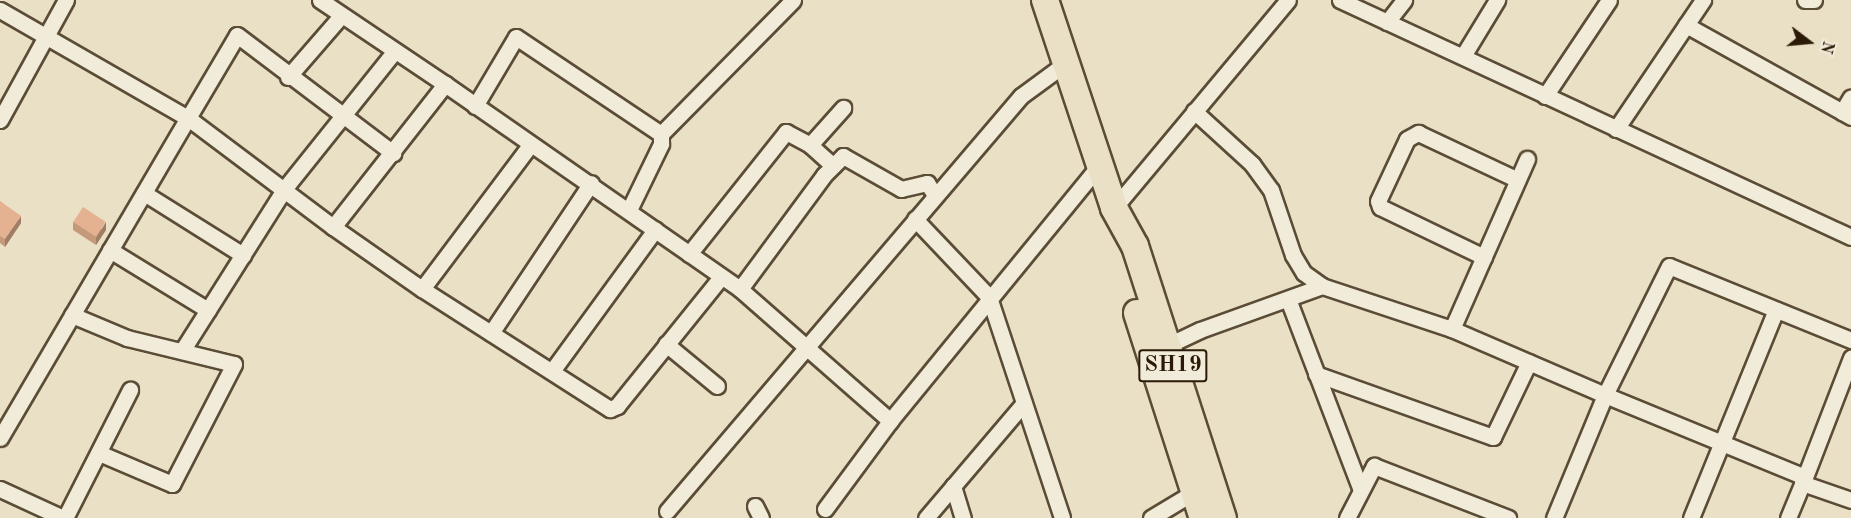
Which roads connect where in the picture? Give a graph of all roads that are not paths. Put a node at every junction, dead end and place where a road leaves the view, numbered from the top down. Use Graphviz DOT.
graph roads {
  1 [pos="66,0"];
  2 [pos="320,0"];
  3 [pos="1045,0"];
  4 [pos="1288,0"];
  5 [pos="1340,0"];
  6 [pos="1404,0"];
  7 [pos="1497,0"];
  8 [pos="1609,0"];
  9 [pos="1703,0"];
  10 [pos="1805,0"];
  11 [pos="1814,0"];
  12 [pos="789,1"];
  13 [pos="0,10"];
  14 [pos="340,17"];
  15 [pos="1387,22"];
  16 [pos="1686,25"];
  17 [pos="48,36"];
  18 [pos="393,53"];
  19 [pos="1463,56"];
  20 [pos="1066,63"];
  21 [pos="288,77"];
  22 [pos="445,84"];
  23 [pos="1545,96"];
  24 [pos="1851,97"];
  25 [pos="475,106"];
  26 [pos="843,108"];
  27 [pos="1194,111"];
  28 [pos="1847,115"];
  29 [pos="342,116"];
  30 [pos="188,118"];
  31 [pos="0,120"];
  32 [pos="1616,129"];
  33 [pos="661,134"];
  34 [pos="531,144"];
  35 [pos="810,145"];
  36 [pos="393,153"];
  37 [pos="1527,159"];
  38 [pos="833,166"];
  39 [pos="1099,166"];
  40 [pos="1518,180"];
  41 [pos="591,183"];
  42 [pos="285,188"];
  43 [pos="144,193"];
  44 [pos="935,195"];
  45 [pos="629,210"];
  46 [pos="1116,212"];
  47 [pos="915,219"];
  48 [pos="333,227"];
  49 [pos="655,230"];
  50 [pos="1851,237"];
  51 [pos="110,250"];
  52 [pos="689,254"];
  53 [pos="243,255"];
  54 [pos="1484,257"];
  55 [pos="721,277"];
  56 [pos="1322,286"];
  57 [pos="422,289"];
  58 [pos="740,289"];
  59 [pos="989,297"];
  60 [pos="1288,299"];
  61 [pos="208,309"];
  62 [pos="1776,310"];
  63 [pos="72,315"];
  64 [pos="1452,329"];
  65 [pos="491,333"];
  66 [pos="1851,340"];
  67 [pos="666,345"];
  68 [pos="808,348"];
  69 [pos="1157,350"];
  70 [pos="182,351"];
  71 [pos="1851,358"];
  72 [pos="1529,362"];
  73 [pos="552,372"];
  74 [pos="1317,374"];
  75 [pos="717,386"];
  76 [pos="130,390"];
  77 [pos="1605,395"];
  78 [pos="1844,397"];
  79 [pos="1024,404"];
  80 [pos="890,421"];
  81 [pos="0,438"];
  82 [pos="1722,444"];
  83 [pos="99,453"];
  84 [pos="1803,480"];
  85 [pos="953,486"];
  86 [pos="0,489"];
  87 [pos="1361,490"];
  88 [pos="1194,492"];
  89 [pos="1851,500"];
  90 [pos="825,509"];
  91 [pos="667,511"];
  92 [pos="64,518"];
  93 [pos="926,518"];
  94 [pos="963,518"];
  95 [pos="1062,518"];
  96 [pos="1151,518"];
  97 [pos="1203,518"];
  98 [pos="1223,518"];
  99 [pos="1347,518"];
  100 [pos="1508,518"];
  101 [pos="1554,518"];
  102 [pos="1691,518"];
  103 [pos="1788,518"];
  1 -- 17 [label="street"];
  2 -- 14 [label="street"];
  3 -- 20 [label="main road, SH19"];
  4 -- 27 [label="street"];
  5 -- 15 [label="street"];
  6 -- 15 [label="street"];
  7 -- 19 [label="street"];
  8 -- 23 [label="street"];
  9 -- 16 [label="street"];
  10 -- 11 [label="street"];
  12 -- 33 [label="street"];
  13 -- 17 [label="street"];
  14 -- 18 [label="street"];
  14 -- 21 [label="street"];
  15 -- 19 [label="street"];
  16 -- 28 [label="street"];
  16 -- 32 [label="street"];
  17 -- 30 [label="street"];
  17 -- 31 [label="street"];
  18 -- 22 [label="street"];
  18 -- 29 [label="street"];
  19 -- 23 [label="street"];
  20 -- 39 [label="main road, SH19"];
  20 -- 44 [label="street"];
  21 -- 29 [label="street"];
  21 -- 30 [label="street"];
  22 -- 25 [label="street"];
  22 -- 36 [label="street"];
  23 -- 32 [label="street"];
  24 -- 28 [label="street"];
  25 -- 33 [label="street"];
  25 -- 34 [label="street"];
  26 -- 35 [label="street"];
  27 -- 46 [label="street"];
  27 -- 56 [label="street"];
  29 -- 36 [label="street"];
  29 -- 42 [label="street"];
  30 -- 42 [label="street"];
  30 -- 43 [label="street"];
  32 -- 50 [label="street"];
  33 -- 45 [label="street"];
  34 -- 41 [label="street"];
  34 -- 57 [label="street"];
  35 -- 38 [label="street"];
  35 -- 52 [label="street"];
  36 -- 48 [label="street"];
  37 -- 40 [label="street"];
  38 -- 44 [label="street"];
  38 -- 58 [label="street"];
  39 -- 46 [label="main road, SH19"];
  39 -- 59 [label="street"];
  40 -- 54 [label="street"];
  40 -- 54 [label="street"];
  41 -- 45 [label="street"];
  41 -- 65 [label="street"];
  42 -- 48 [label="street"];
  42 -- 53 [label="street"];
  43 -- 51 [label="street"];
  43 -- 53 [label="street"];
  44 -- 47 [label="street"];
  45 -- 49 [label="street"];
  46 -- 69 [label="main road, SH19"];
  47 -- 59 [label="street"];
  47 -- 68 [label="street"];
  48 -- 57 [label="street"];
  49 -- 52 [label="street"];
  49 -- 73 [label="street"];
  51 -- 61 [label="street"];
  51 -- 63 [label="street"];
  52 -- 55 [label="street"];
  53 -- 61 [label="street"];
  54 -- 64 [label="street"];
  55 -- 58 [label="street"];
  55 -- 67 [label="street"];
  56 -- 60 [label="street"];
  56 -- 64 [label="street"];
  57 -- 65 [label="street"];
  58 -- 68 [label="street"];
  59 -- 79 [label="street"];
  59 -- 80 [label="street"];
  60 -- 69 [label="street"];
  60 -- 74 [label="street"];
  61 -- 70 [label="street"];
  62 -- 66 [label="street"];
  62 -- 77 [label="street"];
  62 -- 82 [label="street"];
  63 -- 70 [label="street"];
  63 -- 81 [label="street"];
  64 -- 72 [label="street"];
  65 -- 73 [label="street"];
  67 -- 73 [label="street"];
  67 -- 75 [label="street"];
  68 -- 80 [label="street"];
  68 -- 91 [label="street"];
  69 -- 88 [label="main road, SH19"];
  69 -- 98 [label="main road, SH19"];
  70 -- 83 [label="street"];
  71 -- 78 [label="street"];
  72 -- 74 [label="street"];
  72 -- 77 [label="street"];
  74 -- 87 [label="street"];
  76 -- 83 [label="street"];
  77 -- 82 [label="street"];
  77 -- 101 [label="street"];
  78 -- 84 [label="street"];
  79 -- 85 [label="street"];
  79 -- 95 [label="street"];
  80 -- 90 [label="street"];
  82 -- 84 [label="street"];
  82 -- 102 [label="street"];
  83 -- 92 [label="street"];
  84 -- 89 [label="street"];
  84 -- 103 [label="street"];
  85 -- 93 [label="street"];
  85 -- 94 [label="street"];
  86 -- 92 [label="street"];
  87 -- 99 [label="street"];
  87 -- 100 [label="street"];
  88 -- 96 [label="street"];
  88 -- 97 [label="main road, SH19"];
}
